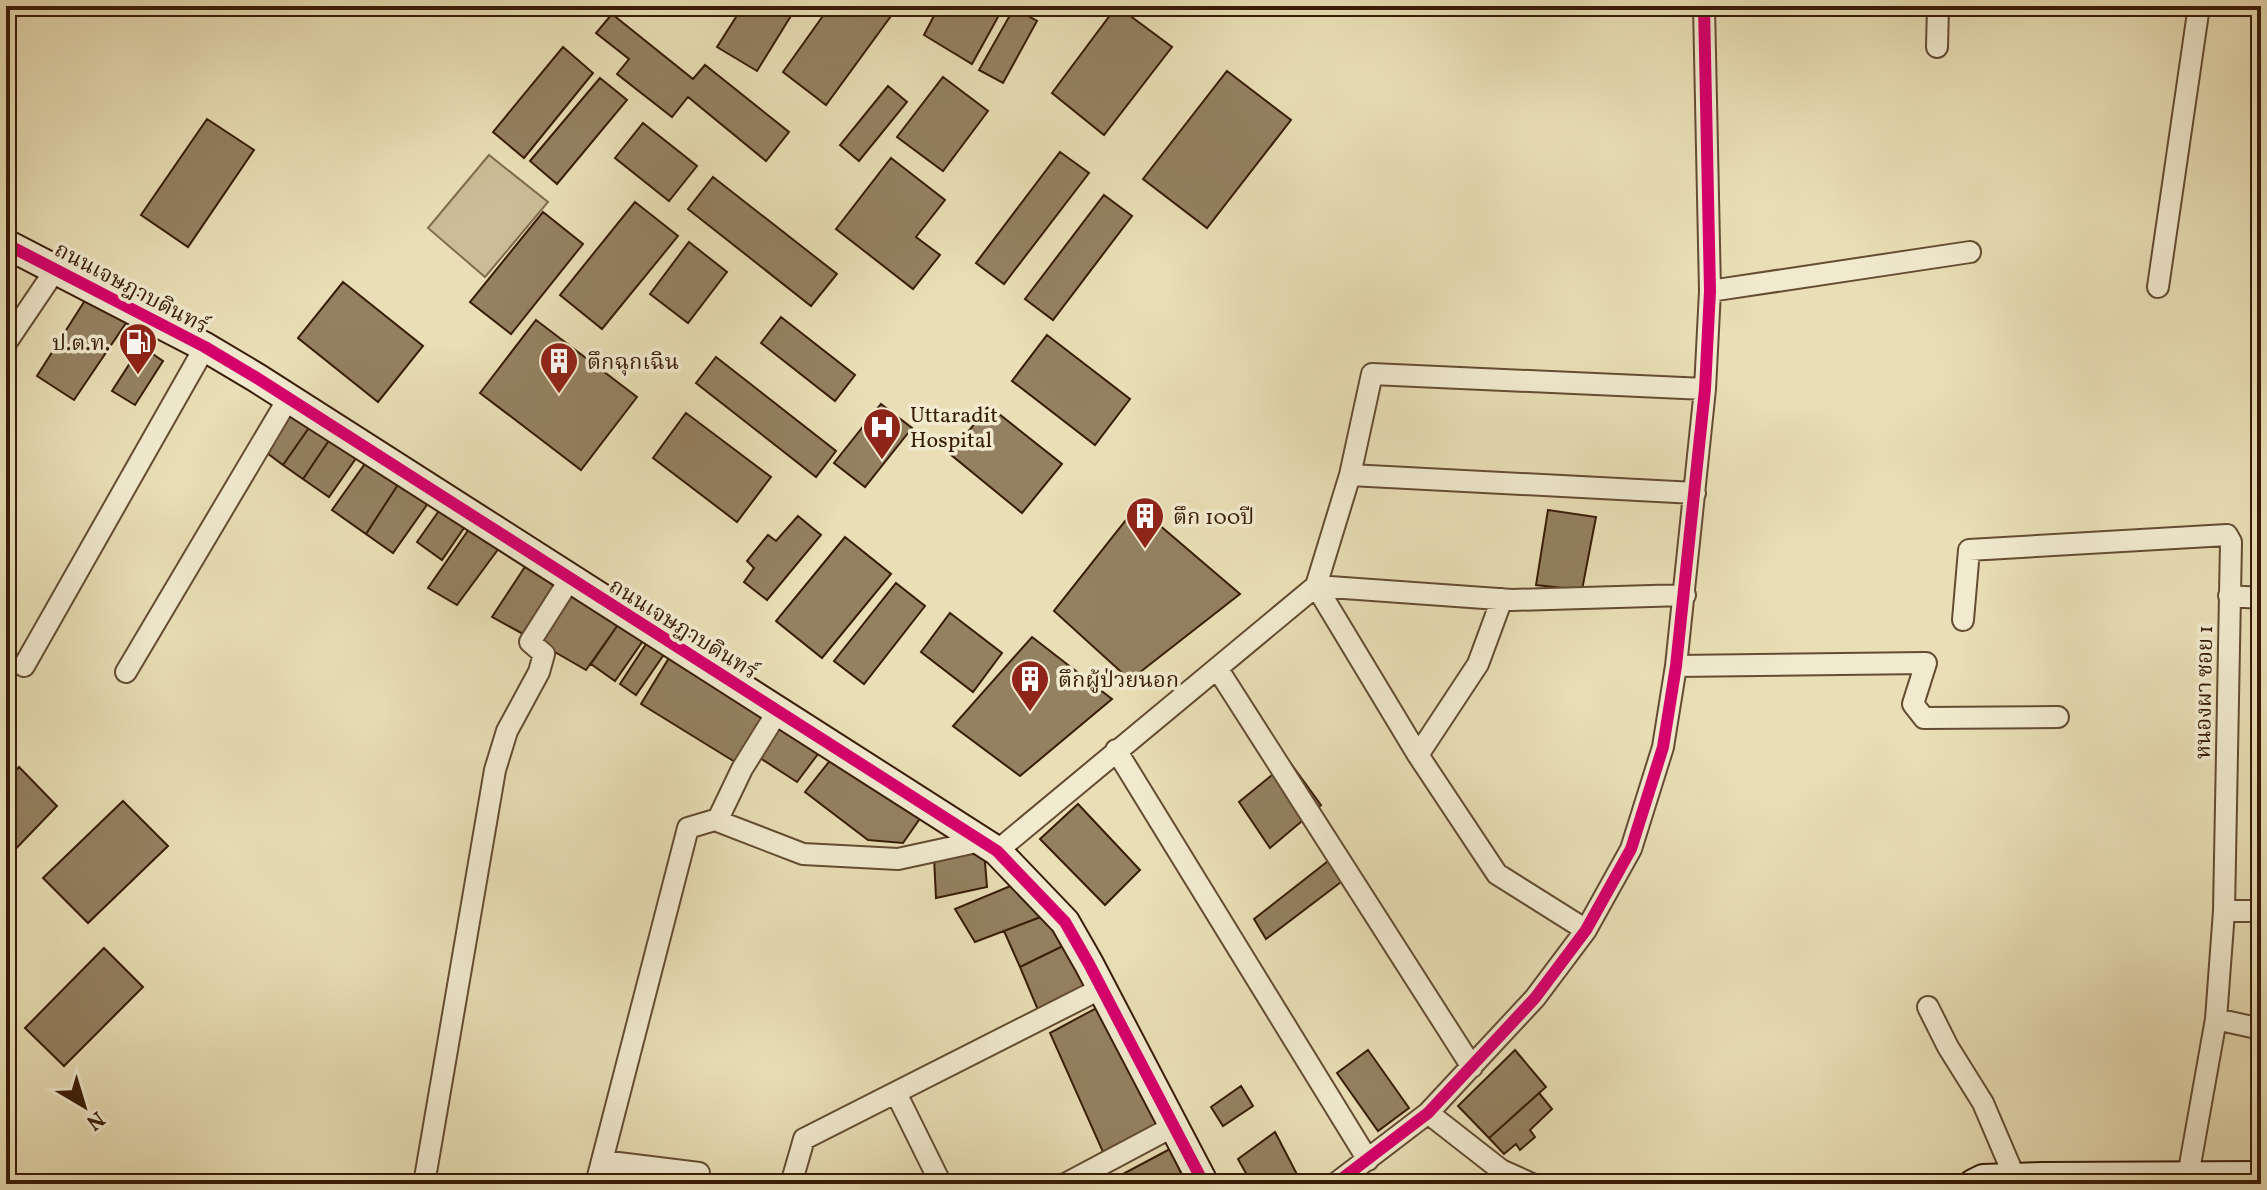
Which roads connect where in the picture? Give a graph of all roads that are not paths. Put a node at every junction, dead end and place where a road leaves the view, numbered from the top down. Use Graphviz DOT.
graph roads {
  1 [pos="1704,6"];
  2 [pos="1938,6"];
  3 [pos="2199,6"];
  4 [pos="1937,47"];
  5 [pos="6,244"];
  6 [pos="1970,252"];
  7 [pos="56,269"];
  8 [pos="2158,287"];
  9 [pos="1710,291"];
  10 [pos="6,343"];
  11 [pos="205,347"];
  12 [pos="1705,389"];
  13 [pos="288,399"];
  14 [pos="1350,475"];
  15 [pos="1695,493"];
  16 [pos="570,579"];
  17 [pos="1316,586"];
  18 [pos="1685,595"];
  19 [pos="2229,596"];
  20 [pos="2261,598"];
  21 [pos="1502,599"];
  22 [pos="1963,620"];
  23 [pos="24,666"];
  24 [pos="1676,666"];
  25 [pos="1217,668"];
  26 [pos="126,672"];
  27 [pos="778,711"];
  28 [pos="2058,717"];
  29 [pos="1116,750"];
  30 [pos="1418,755"];
  31 [pos="718,819"];
  32 [pos="989,846"];
  33 [pos="2224,911"];
  34 [pos="2261,911"];
  35 [pos="1586,930"];
  36 [pos="1102,988"];
  37 [pos="1928,1007"];
  38 [pos="2216,1019"];
  39 [pos="2261,1029"];
  40 [pos="1472,1067"];
  41 [pos="896,1093"];
  42 [pos="1428,1113"];
  43 [pos="1174,1126"];
  44 [pos="1368,1160"];
  45 [pos="602,1161"];
  46 [pos="699,1173"];
  47 [pos="2261,1176"];
  48 [pos="2198,1179"];
  49 [pos="2034,1180"];
  50 [pos="424,1184"];
  51 [pos="596,1184"];
  52 [pos="791,1184"];
  53 [pos="941,1184"];
  54 [pos="1065,1184"];
  55 [pos="1204,1184"];
  56 [pos="1335,1184"];
  57 [pos="1532,1184"];
  58 [pos="1973,1184"];
  1 -- 9 [label="street"];
  2 -- 4 [label="street"];
  3 -- 8 [label="street"];
  5 -- 7 [label="street, ถนนเจษฎาบดินทร์"];
  6 -- 9 [label="street"];
  7 -- 10 [label="street"];
  7 -- 11 [label="street, ถนนเจษฎาบดินทร์"];
  9 -- 12 [label="street"];
  11 -- 13 [label="street, ถนนเจษฎาบดินทร์"];
  11 -- 23 [label="street"];
  12 -- 14 [label="street"];
  12 -- 15 [label="street"];
  13 -- 16 [label="street, ถนนเจษฎาบดินทร์"];
  13 -- 26 [label="street"];
  14 -- 15 [label="street"];
  14 -- 17 [label="street"];
  15 -- 18 [label="street"];
  16 -- 27 [label="street, ถนนเจษฎาบดินทร์"];
  16 -- 50 [label="street"];
  17 -- 21 [label="street"];
  17 -- 25 [label="street"];
  17 -- 30 [label="street"];
  18 -- 21 [label="street"];
  18 -- 24 [label="street"];
  19 -- 20 [label="street"];
  19 -- 22 [label="street, หนองผา ซอย 1"];
  19 -- 33 [label="street, หนองผา ซอย 1"];
  21 -- 30 [label="street"];
  24 -- 28 [label="street"];
  24 -- 35 [label="street"];
  25 -- 29 [label="street"];
  25 -- 40 [label="street"];
  27 -- 31 [label="street"];
  27 -- 32 [label="street, ถนนเจษฎาบดินทร์"];
  29 -- 32 [label="street"];
  29 -- 44 [label="street"];
  30 -- 35 [label="street"];
  31 -- 32 [label="street"];
  31 -- 45 [label="street"];
  32 -- 36 [label="street, ถนนเจษฎาบดินทร์"];
  33 -- 34 [label="street"];
  33 -- 38 [label="street, หนองผา ซอย 1"];
  35 -- 40 [label="street"];
  36 -- 41 [label="street"];
  36 -- 43 [label="street, ถนนเจษฎาบดินทร์"];
  37 -- 49 [label="street"];
  38 -- 39 [label="street"];
  38 -- 48 [label="street, หนองผา ซอย 1"];
  40 -- 42 [label="street"];
  41 -- 52 [label="street"];
  41 -- 53 [label="street"];
  42 -- 44 [label="street"];
  42 -- 57 [label="street"];
  43 -- 54 [label="street"];
  43 -- 55 [label="street, ถนนเจษฎาบดินทร์"];
  44 -- 56 [label="street"];
  45 -- 46 [label="street"];
  45 -- 51 [label="street"];
  47 -- 48 [label="street"];
  48 -- 49 [label="street"];
  49 -- 58 [label="street"];
}
